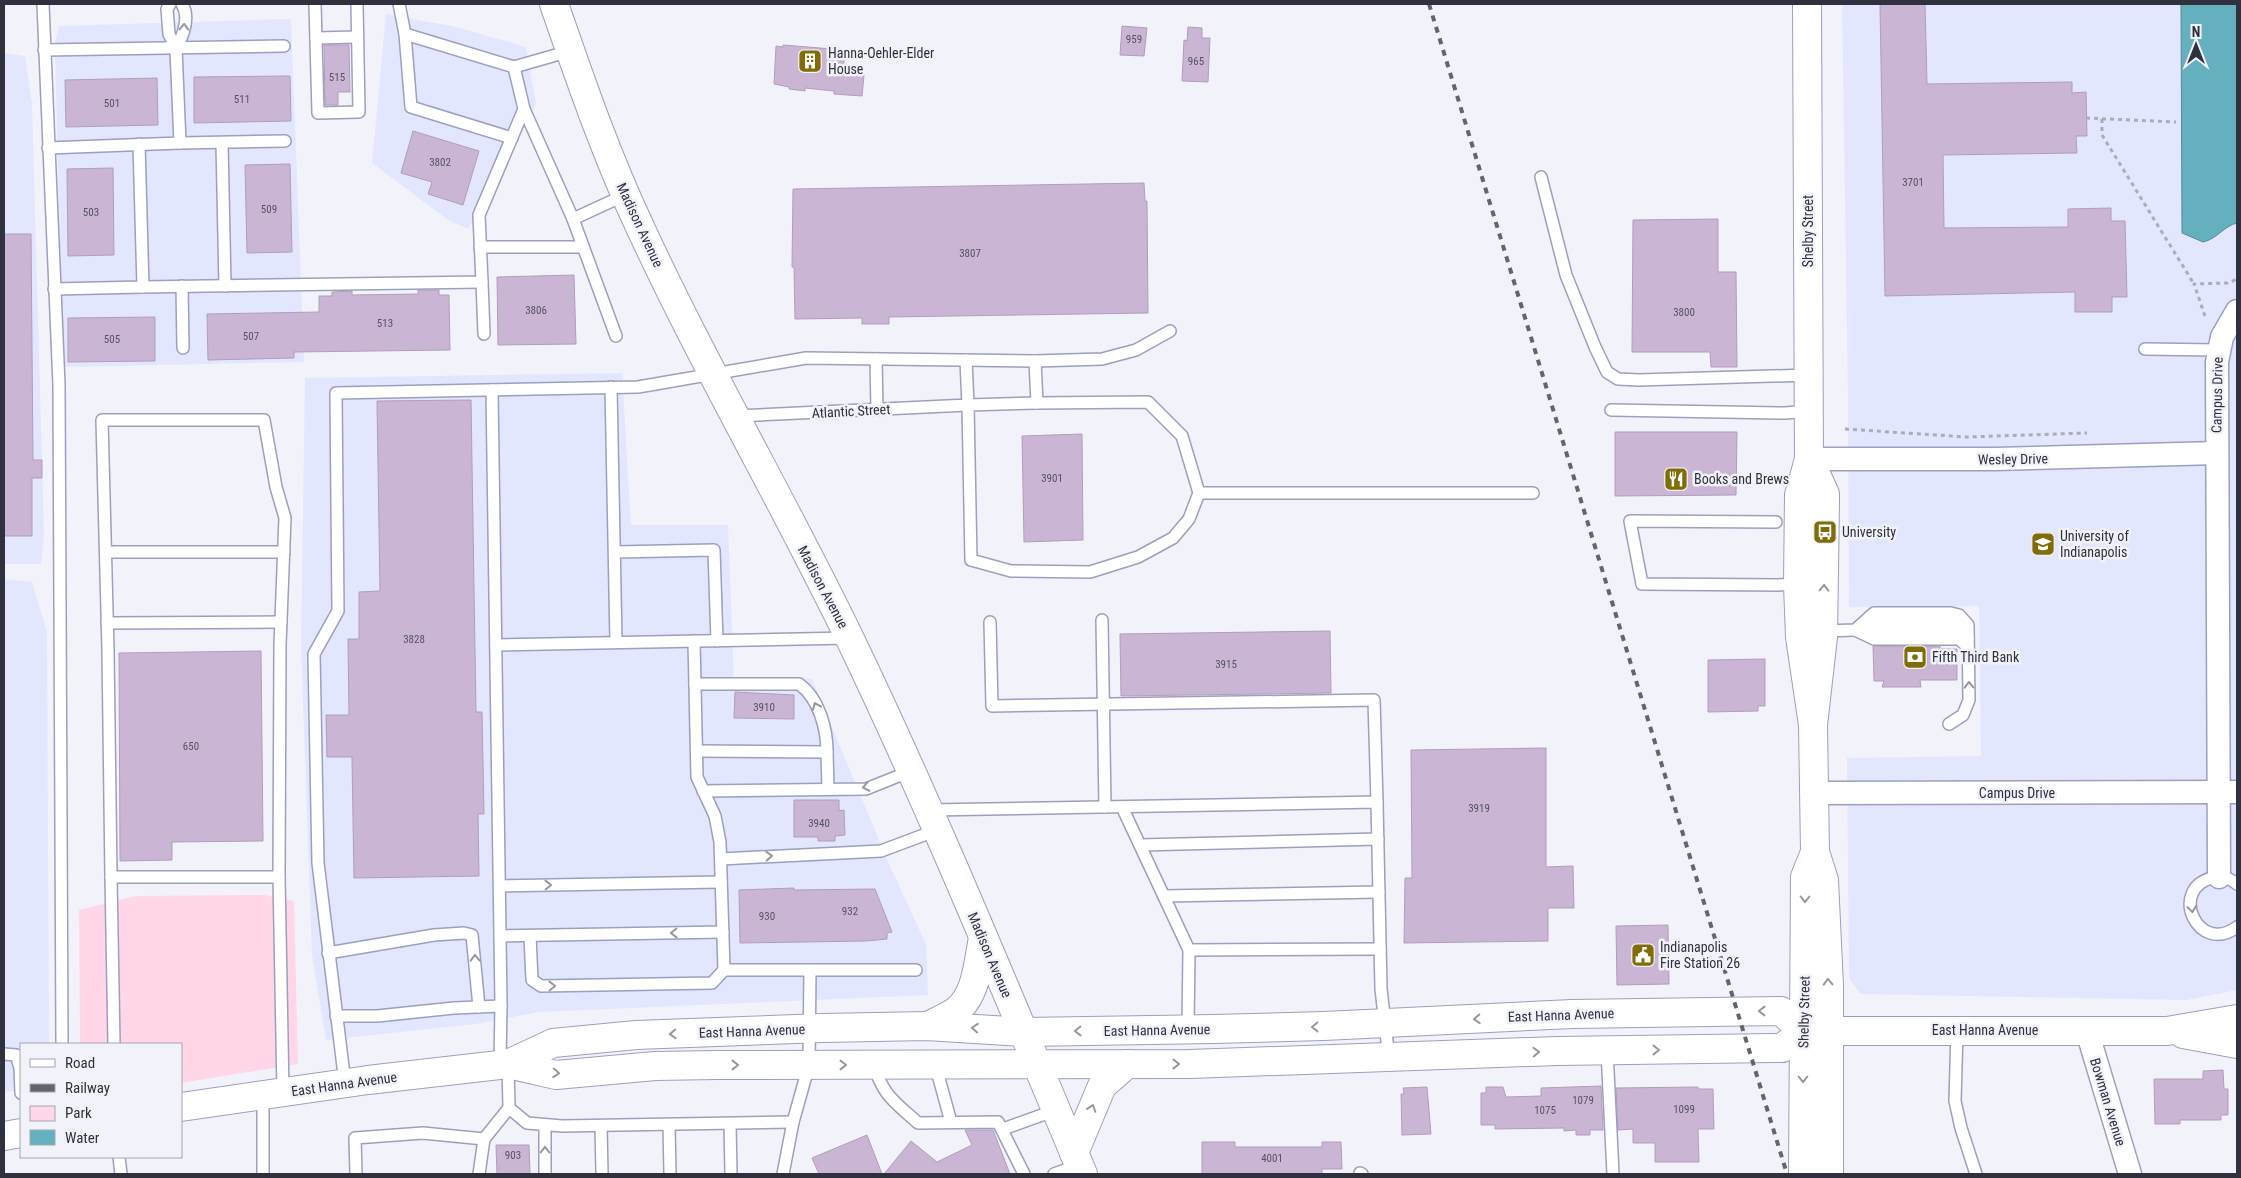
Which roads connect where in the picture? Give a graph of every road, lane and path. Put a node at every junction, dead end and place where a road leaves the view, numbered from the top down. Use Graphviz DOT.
graph roads {
  1 [pos="43,4"];
  2 [pos="170,4"];
  3 [pos="182,4"];
  4 [pos="315,4"];
  5 [pos="357,4"];
  6 [pos="399,4"];
  7 [pos="554,4"];
  8 [pos="1807,4"];
  9 [pos="405,34"];
  10 [pos="358,37"];
  11 [pos="316,38"];
  12 [pos="284,46"];
  13 [pos="176,49"];
  14 [pos="44,50"];
  15 [pos="570,51"];
  16 [pos="514,67"];
  17 [pos="524,109"];
  18 [pos="2086,118"];
  19 [pos="2102,119"];
  20 [pos="2176,122"];
  21 [pos="512,138"];
  22 [pos="285,141"];
  23 [pos="180,143"];
  24 [pos="222,143"];
  25 [pos="139,144"];
  26 [pos="48,148"];
  27 [pos="1541,177"];
  28 [pos="625,195"];
  29 [pos="573,219"];
  30 [pos="480,247"];
  31 [pos="583,247"];
  32 [pos="2237,279"];
  33 [pos="482,282"];
  34 [pos="2194,284"];
  35 [pos="182,286"];
  36 [pos="225,286"];
  37 [pos="143,287"];
  38 [pos="54,289"];
  39 [pos="2237,311"];
  40 [pos="2205,316"];
  41 [pos="1170,331"];
  42 [pos="484,334"];
  43 [pos="616,336"];
  44 [pos="183,348"];
  45 [pos="2145,350"];
  46 [pos="2218,350"];
  47 [pos="876,359"];
  48 [pos="966,360"];
  49 [pos="1035,361"];
  50 [pos="1808,374"];
  51 [pos="713,375"];
  52 [pos="611,387"];
  53 [pos="492,390"];
  54 [pos="1037,403"];
  55 [pos="968,405"];
  56 [pos="877,410"];
  57 [pos="1611,410"];
  58 [pos="1809,412"];
  59 [pos="734,416"];
  60 [pos="1845,429"];
  61 [pos="2087,433"];
  62 [pos="2217,454"];
  63 [pos="1809,459"];
  64 [pos="1199,493"];
  65 [pos="1534,493"];
  66 [pos="1776,522"];
  67 [pos="106,552"];
  68 [pos="284,552"];
  69 [pos="614,552"];
  70 [pos="1798,585"];
  71 [pos="1102,620"];
  72 [pos="281,622"];
  73 [pos="990,622"];
  74 [pos="107,623"];
  75 [pos="1855,630"];
  76 [pos="1824,631"];
  77 [pos="850,638"];
  78 [pos="1968,640"];
  79 [pos="694,641"];
  80 [pos="717,641"];
  81 [pos="616,642"];
  82 [pos="496,645"];
  83 [pos="695,684"];
  84 [pos="1103,705"];
  85 [pos="1949,724"];
  86 [pos="1813,726"];
  87 [pos="696,752"];
  88 [pos="828,752"];
  89 [pos="912,771"];
  90 [pos="828,789"];
  91 [pos="703,791"];
  92 [pos="2228,792"];
  93 [pos="1814,794"];
  94 [pos="1377,802"];
  95 [pos="1105,807"];
  96 [pos="1122,807"];
  97 [pos="934,820"];
  98 [pos="1378,839"];
  99 [pos="1140,845"];
  100 [pos="720,859"];
  101 [pos="111,876"];
  102 [pos="279,876"];
  103 [pos="2228,881"];
  104 [pos="721,882"];
  105 [pos="500,886"];
  106 [pos="1379,892"];
  107 [pos="1164,896"];
  108 [pos="2237,927"];
  109 [pos="723,932"];
  110 [pos="500,936"];
  111 [pos="530,936"];
  112 [pos="983,938"];
  113 [pos="1380,949"];
  114 [pos="1189,950"];
  115 [pos="328,953"];
  116 [pos="724,970"];
  117 [pos="810,970"];
  118 [pos="916,970"];
  119 [pos="501,1006"];
  120 [pos="479,1007"];
  121 [pos="336,1016"];
  122 [pos="2237,1019"];
  123 [pos="1387,1023"];
  124 [pos="927,1026"];
  125 [pos="809,1028"];
  126 [pos="1188,1029"];
  127 [pos="1957,1030"];
  128 [pos="1816,1031"];
  129 [pos="2086,1031"];
  130 [pos="2167,1031"];
  131 [pos="1024,1032"];
  132 [pos="62,1043"];
  133 [pos="114,1043"];
  134 [pos="2237,1044"];
  135 [pos="1607,1050"];
  136 [pos="4,1054"];
  137 [pos="1389,1058"];
  138 [pos="504,1064"];
  139 [pos="874,1064"];
  140 [pos="935,1064"];
  141 [pos="1037,1064"];
  142 [pos="1127,1064"];
  143 [pos="809,1065"];
  144 [pos="20,1068"];
  145 [pos="345,1083"];
  146 [pos="273,1093"];
  147 [pos="182,1107"];
  148 [pos="509,1108"];
  149 [pos="1056,1110"];
  150 [pos="793,1122"];
  151 [pos="951,1122"];
  152 [pos="730,1124"];
  153 [pos="545,1125"];
  154 [pos="669,1125"];
  155 [pos="601,1126"];
  156 [pos="1003,1129"];
  157 [pos="20,1133"];
  158 [pos="4,1136"];
  159 [pos="484,1139"];
  160 [pos="119,1158"];
  161 [pos="1079,1164"];
  162 [pos="121,1174"];
  163 [pos="264,1174"];
  164 [pos="356,1174"];
  165 [pos="479,1174"];
  166 [pos="545,1174"];
  167 [pos="602,1174"];
  168 [pos="670,1174"];
  169 [pos="731,1174"];
  170 [pos="783,1174"];
  171 [pos="1024,1174"];
  172 [pos="1054,1174"];
  173 [pos="1613,1174"];
  174 [pos="1803,1174"];
  175 [pos="1828,1174"];
  176 [pos="1976,1174"];
  177 [pos="2130,1174"];
  1 -- 14 [label="lane"];
  2 -- 13 [label="lane"];
  13 -- 3 [label="lane, one-way"];
  4 -- 11 [label="lane"];
  5 -- 10 [label="lane"];
  6 -- 9 [label="lane"];
  7 -- 15 [label="main road, Madison Avenue"];
  8 -- 50 [label="main road, Shelby Street"];
  9 -- 16 [label="lane"];
  9 -- 21 [label="lane"];
  10 -- 11 [label="lane"];
  10 -- 11 [label="lane"];
  12 -- 13 [label="lane"];
  13 -- 14 [label="lane"];
  13 -- 23 [label="lane"];
  14 -- 26 [label="lane"];
  15 -- 16 [label="lane"];
  15 -- 28 [label="main road, Madison Avenue"];
  16 -- 17 [label="lane"];
  17 -- 21 [label="lane"];
  17 -- 29 [label="lane"];
  18 -- 19 [label="path"];
  19 -- 20 [label="path"];
  19 -- 34 [label="path"];
  21 -- 30 [label="lane"];
  22 -- 24 [label="lane"];
  23 -- 24 [label="lane"];
  23 -- 25 [label="lane"];
  24 -- 36 [label="lane"];
  25 -- 26 [label="lane"];
  25 -- 37 [label="lane"];
  26 -- 38 [label="lane"];
  27 -- 50 [label="lane"];
  28 -- 29 [label="lane"];
  28 -- 51 [label="main road, Madison Avenue"];
  29 -- 31 [label="lane"];
  30 -- 31 [label="lane"];
  30 -- 33 [label="lane"];
  31 -- 43 [label="lane"];
  32 -- 34 [label="path"];
  33 -- 36 [label="lane"];
  33 -- 42 [label="lane"];
  34 -- 40 [label="path"];
  35 -- 36 [label="lane"];
  35 -- 37 [label="lane"];
  35 -- 44 [label="lane"];
  37 -- 38 [label="lane"];
  38 -- 132 [label="lane"];
  39 -- 46 [label="street, Campus Drive"];
  41 -- 49 [label="lane"];
  45 -- 46 [label="lane"];
  46 -- 62 [label="street, Campus Drive"];
  47 -- 48 [label="lane"];
  47 -- 51 [label="lane"];
  47 -- 56 [label="lane"];
  48 -- 49 [label="lane"];
  48 -- 55 [label="lane"];
  49 -- 54 [label="lane"];
  50 -- 58 [label="main road, Shelby Street"];
  51 -- 52 [label="lane"];
  51 -- 59 [label="main road, Madison Avenue"];
  52 -- 53 [label="lane"];
  52 -- 69 [label="lane"];
  53 -- 82 [label="lane"];
  53 -- 115 [label="lane"];
  54 -- 55 [label="lane, Atlantic Street"];
  54 -- 64 [label="lane, Atlantic Street"];
  55 -- 56 [label="lane, Atlantic Street"];
  55 -- 64 [label="lane"];
  56 -- 59 [label="lane, Atlantic Street"];
  57 -- 58 [label="lane"];
  58 -- 63 [label="main road, Shelby Street"];
  59 -- 77 [label="main road, Madison Avenue"];
  60 -- 61 [label="path"];
  62 -- 63 [label="street, Wesley Drive"];
  62 -- 92 [label="street, Campus Drive"];
  63 -- 70 [label="main road, Shelby Street"];
  76 -- 63 [label="main road, Shelby Street, one-way"];
  64 -- 65 [label="lane"];
  66 -- 70 [label="lane"];
  67 -- 68 [label="lane"];
  67 -- 68 [label="lane"];
  67 -- 74 [label="lane"];
  68 -- 72 [label="lane"];
  69 -- 80 [label="lane"];
  69 -- 81 [label="lane"];
  70 -- 86 [label="main road, Shelby Street"];
  71 -- 84 [label="lane"];
  72 -- 74 [label="lane"];
  72 -- 102 [label="lane"];
  73 -- 84 [label="lane"];
  74 -- 101 [label="lane"];
  75 -- 76 [label="lane"];
  75 -- 78 [label="lane"];
  75 -- 78 [label="lane"];
  76 -- 86 [label="main road, Shelby Street"];
  77 -- 80 [label="lane"];
  77 -- 89 [label="main road, Madison Avenue"];
  85 -- 78 [label="lane, one-way"];
  79 -- 80 [label="lane"];
  79 -- 81 [label="lane"];
  79 -- 83 [label="lane"];
  81 -- 82 [label="lane"];
  82 -- 105 [label="lane"];
  83 -- 87 [label="lane"];
  88 -- 83 [label="lane, one-way"];
  84 -- 94 [label="lane"];
  84 -- 95 [label="lane"];
  86 -- 93 [label="main road, Shelby Street"];
  87 -- 88 [label="lane"];
  87 -- 91 [label="lane"];
  88 -- 90 [label="lane"];
  89 -- 90 [label="lane, one-way"];
  89 -- 97 [label="main road, Madison Avenue"];
  90 -- 91 [label="lane"];
  91 -- 100 [label="lane"];
  92 -- 93 [label="street, Campus Drive"];
  92 -- 103 [label="street, Campus Drive"];
  93 -- 128 [label="main road, Shelby Street"];
  94 -- 96 [label="lane"];
  94 -- 98 [label="lane"];
  95 -- 96 [label="lane"];
  95 -- 97 [label="lane"];
  96 -- 99 [label="lane"];
  100 -- 97 [label="lane, one-way"];
  97 -- 112 [label="main road, Madison Avenue"];
  98 -- 99 [label="lane"];
  98 -- 106 [label="lane"];
  99 -- 107 [label="lane"];
  100 -- 104 [label="lane"];
  101 -- 102 [label="lane"];
  101 -- 133 [label="lane"];
  102 -- 146 [label="lane"];
  103 -- 108 [label="lane, one-way"];
  105 -- 104 [label="lane, one-way"];
  104 -- 109 [label="lane"];
  105 -- 110 [label="lane"];
  106 -- 107 [label="lane"];
  106 -- 113 [label="lane"];
  107 -- 114 [label="lane"];
  109 -- 111 [label="lane, one-way"];
  109 -- 116 [label="lane"];
  110 -- 111 [label="lane"];
  110 -- 119 [label="lane"];
  111 -- 116 [label="lane, one-way"];
  112 -- 124 [label="main road"];
  112 -- 131 [label="main road, Madison Avenue"];
  113 -- 114 [label="lane"];
  113 -- 123 [label="lane"];
  114 -- 126 [label="lane"];
  120 -- 115 [label="lane, one-way"];
  115 -- 121 [label="lane"];
  116 -- 117 [label="lane"];
  117 -- 118 [label="lane"];
  117 -- 125 [label="lane"];
  119 -- 120 [label="lane"];
  119 -- 138 [label="lane"];
  120 -- 121 [label="lane"];
  121 -- 145 [label="lane"];
  122 -- 130 [label="main road, East Hanna Avenue"];
  123 -- 126 [label="main road, East Hanna Avenue, one-way"];
  128 -- 123 [label="main road, East Hanna Avenue, one-way"];
  123 -- 137 [label="lane"];
  124 -- 125 [label="main road, East Hanna Avenue"];
  131 -- 124 [label="main road, East Hanna Avenue, one-way"];
  125 -- 138 [label="main road, East Hanna Avenue, one-way"];
  125 -- 143 [label="lane"];
  126 -- 131 [label="main road, East Hanna Avenue, one-way"];
  127 -- 128 [label="main road, East Hanna Avenue"];
  127 -- 129 [label="main road, East Hanna Avenue"];
  127 -- 176 [label="lane"];
  135 -- 128 [label="main road, East Hanna Avenue, one-way"];
  128 -- 174 [label="main road, Shelby Street, one-way"];
  128 -- 175 [label="main road, Shelby Street"];
  129 -- 130 [label="main road, East Hanna Avenue"];
  129 -- 177 [label="street, Bowman Avenue"];
  130 -- 134 [label="main road, East Hanna Avenue"];
  131 -- 141 [label="main road, Madison Avenue"];
  137 -- 135 [label="main road, East Hanna Avenue, one-way"];
  135 -- 173 [label="lane"];
  136 -- 144 [label="lane"];
  142 -- 137 [label="main road, East Hanna Avenue, one-way"];
  138 -- 143 [label="main road, East Hanna Avenue, one-way"];
  138 -- 145 [label="main road, East Hanna Avenue"];
  138 -- 148 [label="lane"];
  139 -- 140 [label="main road, East Hanna Avenue"];
  143 -- 139 [label="main road, East Hanna Avenue, one-way"];
  139 -- 151 [label="lane"];
  140 -- 141 [label="main road, East Hanna Avenue"];
  140 -- 151 [label="lane"];
  141 -- 142 [label="main road, East Hanna Avenue"];
  141 -- 149 [label="main road, Madison Avenue"];
  161 -- 142 [label="main road, one-way"];
  143 -- 150 [label="lane"];
  145 -- 146 [label="main road, East Hanna Avenue"];
  146 -- 147 [label="main road, East Hanna Avenue"];
  146 -- 163 [label="lane"];
  148 -- 153 [label="lane"];
  148 -- 159 [label="lane"];
  149 -- 156 [label="lane"];
  149 -- 161 [label="main road, Madison Avenue"];
  150 -- 152 [label="lane"];
  150 -- 170 [label="lane"];
  151 -- 156 [label="lane"];
  152 -- 154 [label="lane"];
  152 -- 169 [label="lane"];
  153 -- 155 [label="lane"];
  166 -- 153 [label="lane, one-way"];
  154 -- 155 [label="lane"];
  154 -- 168 [label="lane"];
  155 -- 167 [label="lane"];
  156 -- 171 [label="lane"];
  157 -- 158 [label="main road"];
  159 -- 164 [label="lane"];
  159 -- 165 [label="lane"];
  160 -- 162 [label="lane"];
  161 -- 172 [label="lane"];
}
